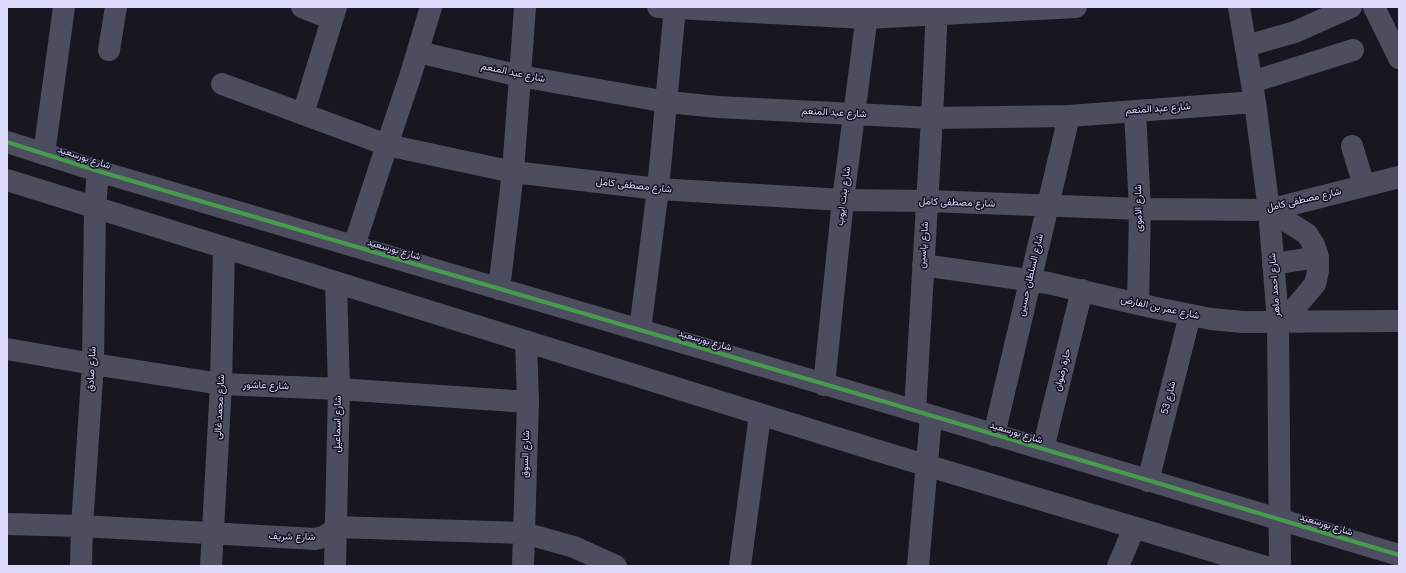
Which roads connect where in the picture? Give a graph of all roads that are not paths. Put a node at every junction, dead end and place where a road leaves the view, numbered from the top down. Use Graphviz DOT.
graph roads {
  1 [pos="64,7"];
  2 [pos="116,7"];
  3 [pos="302,7"];
  4 [pos="431,7"];
  5 [pos="525,7"];
  6 [pos="1076,7"];
  7 [pos="1239,7"];
  8 [pos="1351,7"];
  9 [pos="1374,7"];
  10 [pos="669,8"];
  11 [pos="936,10"];
  12 [pos="867,12"];
  13 [pos="334,13"];
  14 [pos="1246,46"];
  15 [pos="108,50"];
  16 [pos="1353,50"];
  17 [pos="418,52"];
  18 [pos="1399,58"];
  19 [pos="520,76"];
  20 [pos="222,84"];
  21 [pos="1253,92"];
  22 [pos="667,102"];
  23 [pos="1135,111"];
  24 [pos="303,114"];
  25 [pos="854,115"];
  26 [pos="1069,116"];
  27 [pos="932,118"];
  28 [pos="7,142"];
  29 [pos="386,145"];
  30 [pos="1352,146"];
  31 [pos="44,154"];
  32 [pos="98,171"];
  33 [pos="513,172"];
  34 [pos="1399,177"];
  35 [pos="7,180"];
  36 [pos="1364,186"];
  37 [pos="658,189"];
  38 [pos="843,200"];
  39 [pos="928,201"];
  40 [pos="1047,206"];
  41 [pos="95,208"];
  42 [pos="1140,209"];
  43 [pos="1269,210"];
  44 [pos="354,246"];
  45 [pos="224,248"];
  46 [pos="1318,257"];
  47 [pos="1274,264"];
  48 [pos="923,265"];
  49 [pos="1030,280"];
  50 [pos="336,282"];
  51 [pos="499,289"];
  52 [pos="1082,290"];
  53 [pos="1138,304"];
  54 [pos="1190,315"];
  55 [pos="1281,321"];
  56 [pos="1399,321"];
  57 [pos="640,330"];
  58 [pos="526,342"];
  59 [pos="7,349"];
  60 [pos="93,364"];
  61 [pos="222,384"];
  62 [pos="824,385"];
  63 [pos="338,389"];
  64 [pos="528,402"];
  65 [pos="760,414"];
  66 [pos="923,414"];
  67 [pos="994,435"];
  68 [pos="1043,449"];
  69 [pos="927,466"];
  70 [pos="1148,481"];
  71 [pos="1279,520"];
  72 [pos="7,524"];
  73 [pos="82,526"];
  74 [pos="336,527"];
  75 [pos="1134,528"];
  76 [pos="213,533"];
  77 [pos="524,533"];
  78 [pos="1399,556"];
  79 [pos="81,566"];
  80 [pos="211,566"];
  81 [pos="335,566"];
  82 [pos="523,566"];
  83 [pos="616,566"];
  84 [pos="740,566"];
  85 [pos="918,566"];
  86 [pos="1118,566"];
  87 [pos="1263,566"];
  88 [pos="1280,566"];
  1 -- 31 [label="street"];
  2 -- 15 [label="street"];
  3 -- 13 [label="street"];
  4 -- 17 [label="street"];
  5 -- 19 [label="street"];
  6 -- 11 [label="street"];
  7 -- 14 [label="street, شارع احمد ماهر"];
  8 -- 14 [label="street"];
  9 -- 18 [label="street"];
  10 -- 12 [label="street"];
  10 -- 22 [label="street"];
  11 -- 12 [label="street"];
  11 -- 27 [label="street, شارع ياسين"];
  12 -- 25 [label="street, شارع بنت ايوب"];
  13 -- 24 [label="street"];
  14 -- 21 [label="street, شارع احمد ماهر"];
  16 -- 21 [label="street, شارع عبد المنعم"];
  17 -- 19 [label="street, شارع عبد المنعم"];
  17 -- 29 [label="street"];
  19 -- 22 [label="street, شارع عبد المنعم"];
  19 -- 33 [label="street"];
  20 -- 24 [label="street, شارع مصطفى كامل"];
  21 -- 23 [label="street, شارع عبد المنعم"];
  21 -- 43 [label="street, شارع احمد ماهر"];
  22 -- 25 [label="street, شارع عبد المنعم"];
  22 -- 37 [label="street"];
  23 -- 26 [label="street, شارع عبد المنعم"];
  23 -- 42 [label="street, شارع الاموى"];
  24 -- 29 [label="street, شارع مصطفى كامل"];
  25 -- 27 [label="street, شارع عبد المنعم"];
  25 -- 38 [label="street, شارع بنت ايوب"];
  26 -- 27 [label="street, شارع عبد المنعم"];
  26 -- 40 [label="street, شارع السلطان حسين"];
  27 -- 39 [label="street, شارع ياسين"];
  28 -- 31 [label="street, شارع بورسعيد"];
  29 -- 33 [label="street, شارع مصطفى كامل"];
  29 -- 44 [label="street"];
  30 -- 36 [label="street"];
  31 -- 32 [label="street, شارع بورسعيد"];
  32 -- 41 [label="street, شارع صادق"];
  32 -- 44 [label="street, شارع بورسعيد"];
  33 -- 37 [label="street, شارع مصطفى كامل"];
  33 -- 51 [label="street"];
  34 -- 36 [label="street, شارع مصطفى كامل"];
  35 -- 41 [label="street"];
  36 -- 43 [label="street, شارع مصطفى كامل"];
  37 -- 38 [label="street, شارع مصطفى كامل"];
  37 -- 57 [label="street"];
  38 -- 39 [label="street, شارع مصطفى كامل"];
  38 -- 62 [label="street, شارع بنت ايوب"];
  39 -- 40 [label="street, شارع مصطفى كامل"];
  39 -- 48 [label="street, شارع ياسين"];
  40 -- 42 [label="street, شارع مصطفى كامل"];
  40 -- 49 [label="street, شارع السلطان حسين"];
  41 -- 45 [label="street"];
  41 -- 60 [label="street, شارع صادق"];
  42 -- 43 [label="street, شارع مصطفى كامل"];
  42 -- 53 [label="street, شارع الاموى"];
  43 -- 46 [label="street"];
  43 -- 47 [label="street, شارع احمد ماهر"];
  44 -- 51 [label="street, شارع بورسعيد"];
  45 -- 50 [label="street"];
  45 -- 61 [label="street, شارع محمد غالى"];
  46 -- 47 [label="street"];
  46 -- 55 [label="street"];
  47 -- 55 [label="street, شارع احمد ماهر"];
  48 -- 49 [label="street, شارع عمر بن الفارض"];
  48 -- 66 [label="street, شارع ياسين"];
  49 -- 52 [label="street, شارع عمر بن الفارض"];
  49 -- 67 [label="street, شارع السلطان حسين"];
  50 -- 58 [label="street"];
  50 -- 63 [label="street, شارع اسماعيل"];
  51 -- 57 [label="street, شارع بورسعيد"];
  52 -- 53 [label="street, شارع عمر بن الفارض"];
  52 -- 68 [label="street, حارة رضوان"];
  53 -- 54 [label="street, شارع عمر بن الفارض"];
  54 -- 55 [label="street, شارع عمر بن الفارض"];
  54 -- 70 [label="street, شارع 53"];
  55 -- 56 [label="street, شارع عمر بن الفارض"];
  55 -- 71 [label="street, شارع احمد ماهر"];
  57 -- 62 [label="street, شارع بورسعيد"];
  58 -- 64 [label="street, شارع السوق"];
  58 -- 65 [label="street"];
  59 -- 60 [label="street, شارع عاشور"];
  60 -- 61 [label="street, شارع عاشور"];
  60 -- 73 [label="street, شارع صادق"];
  61 -- 63 [label="street, شارع عاشور"];
  61 -- 76 [label="street, شارع محمد غالى"];
  62 -- 66 [label="street, شارع بورسعيد"];
  63 -- 64 [label="street, شارع عاشور"];
  63 -- 74 [label="street, شارع اسماعيل"];
  64 -- 77 [label="street, شارع السوق"];
  65 -- 69 [label="street"];
  65 -- 84 [label="street"];
  66 -- 67 [label="street, شارع بورسعيد"];
  66 -- 69 [label="street, شارع ياسين"];
  67 -- 68 [label="street, شارع بورسعيد"];
  68 -- 70 [label="street, شارع بورسعيد"];
  69 -- 75 [label="street"];
  69 -- 85 [label="street, شارع ياسين"];
  70 -- 71 [label="street, شارع بورسعيد"];
  71 -- 78 [label="street, شارع بورسعيد"];
  71 -- 88 [label="street, شارع احمد ماهر"];
  72 -- 73 [label="street, شارع شريف"];
  73 -- 76 [label="street, شارع شريف"];
  73 -- 79 [label="street, شارع صادق"];
  74 -- 76 [label="street, شارع شريف"];
  74 -- 77 [label="street"];
  74 -- 81 [label="street, شارع اسماعيل"];
  75 -- 86 [label="street"];
  75 -- 87 [label="street"];
  76 -- 80 [label="street, شارع محمد غالى"];
  77 -- 82 [label="street, شارع السوق"];
  77 -- 83 [label="street"];
}
